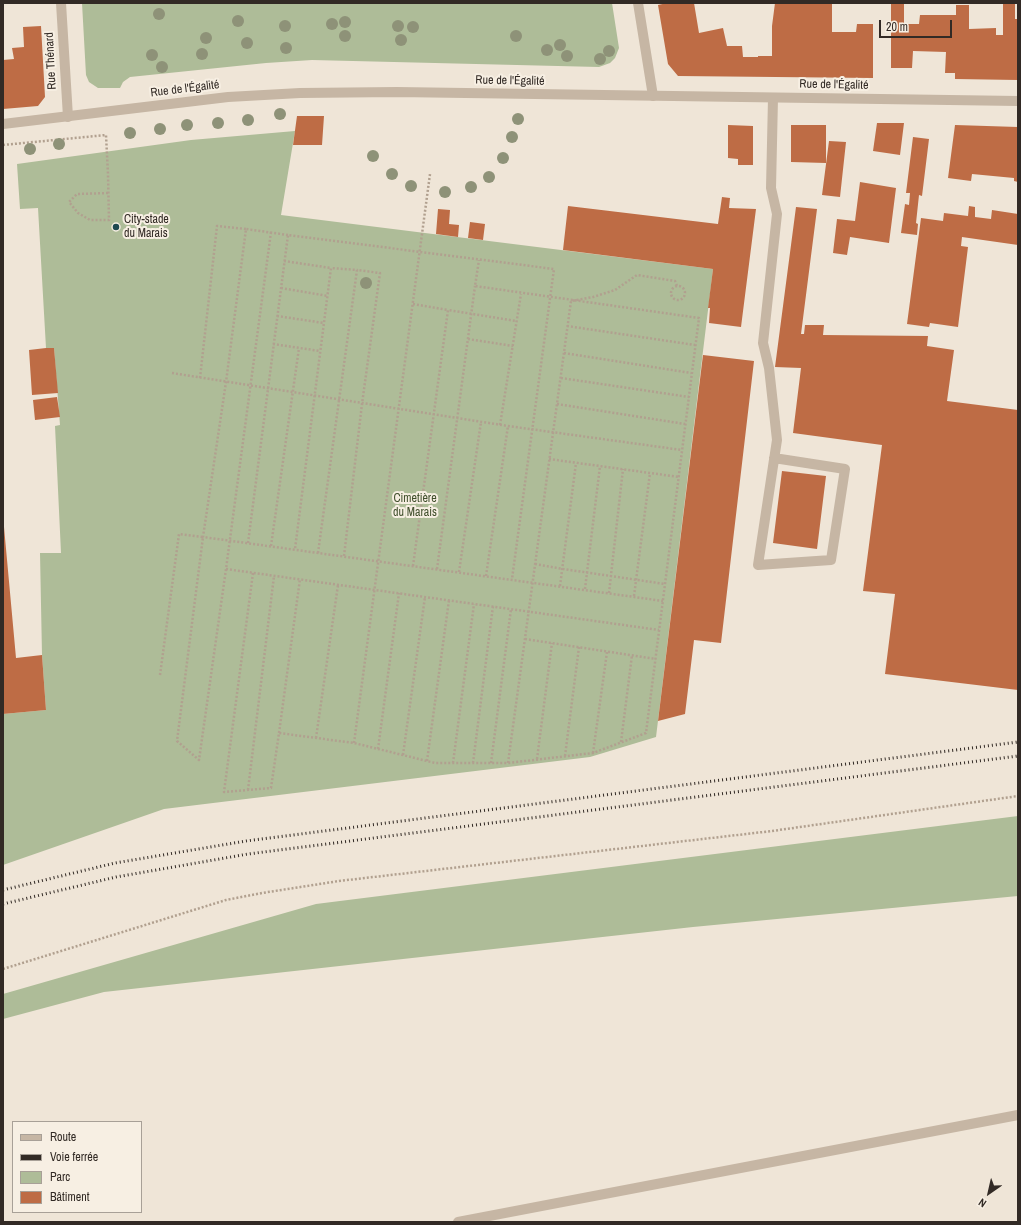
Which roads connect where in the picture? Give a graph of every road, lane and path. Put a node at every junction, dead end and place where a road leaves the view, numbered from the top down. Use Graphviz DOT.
graph roads {
  1 [pos="61,3"];
  2 [pos="638,3"];
  3 [pos="653,96"];
  4 [pos="773,98"];
  5 [pos="1018,101"];
  6 [pos="68,117"];
  7 [pos="3,124"];
  8 [pos="3,145"];
  9 [pos="430,174"];
  10 [pos="109,193"];
  11 [pos="246,229"];
  12 [pos="271,232"];
  13 [pos="288,235"];
  14 [pos="420,253"];
  15 [pos="284,260"];
  16 [pos="479,260"];
  17 [pos="331,268"];
  18 [pos="357,270"];
  19 [pos="476,286"];
  20 [pos="678,286"];
  21 [pos="281,288"];
  22 [pos="521,294"];
  23 [pos="328,296"];
  24 [pos="550,298"];
  25 [pos="571,301"];
  26 [pos="413,304"];
  27 [pos="448,310"];
  28 [pos="471,314"];
  29 [pos="277,316"];
  30 [pos="516,321"];
  31 [pos="324,323"];
  32 [pos="567,326"];
  33 [pos="468,339"];
  34 [pos="273,344"];
  35 [pos="695,345"];
  36 [pos="513,346"];
  37 [pos="299,348"];
  38 [pos="320,351"];
  39 [pos="564,353"];
  40 [pos="172,373"];
  41 [pos="692,373"];
  42 [pos="200,378"];
  43 [pos="560,378"];
  44 [pos="226,382"];
  45 [pos="251,386"];
  46 [pos="268,389"];
  47 [pos="292,393"];
  48 [pos="314,396"];
  49 [pos="689,397"];
  50 [pos="339,400"];
  51 [pos="362,404"];
  52 [pos="557,404"];
  53 [pos="398,410"];
  54 [pos="433,415"];
  55 [pos="456,418"];
  56 [pos="480,422"];
  57 [pos="685,424"];
  58 [pos="500,425"];
  59 [pos="508,426"];
  60 [pos="532,430"];
  61 [pos="553,432"];
  62 [pos="682,450"];
  63 [pos="774,458"];
  64 [pos="550,459"];
  65 [pos="576,463"];
  66 [pos="600,466"];
  67 [pos="623,469"];
  68 [pos="650,473"];
  69 [pos="679,477"];
  70 [pos="203,537"];
  71 [pos="230,541"];
  72 [pos="248,543"];
  73 [pos="271,546"];
  74 [pos="294,549"];
  75 [pos="318,553"];
  76 [pos="344,556"];
  77 [pos="378,561"];
  78 [pos="535,564"];
  79 [pos="413,566"];
  80 [pos="226,569"];
  81 [pos="437,569"];
  82 [pos="563,569"];
  83 [pos="459,572"];
  84 [pos="253,573"];
  85 [pos="587,573"];
  86 [pos="274,576"];
  87 [pos="486,576"];
  88 [pos="611,576"];
  89 [pos="300,579"];
  90 [pos="512,579"];
  91 [pos="636,579"];
  92 [pos="533,582"];
  93 [pos="665,584"];
  94 [pos="338,585"];
  95 [pos="560,586"];
  96 [pos="374,590"];
  97 [pos="585,590"];
  98 [pos="399,593"];
  99 [pos="609,593"];
  100 [pos="634,596"];
  101 [pos="425,597"];
  102 [pos="449,600"];
  103 [pos="663,601"];
  104 [pos="474,604"];
  105 [pos="493,606"];
  106 [pos="511,608"];
  107 [pos="529,611"];
  108 [pos="660,630"];
  109 [pos="525,639"];
  110 [pos="552,643"];
  111 [pos="579,647"];
  112 [pos="607,652"];
  113 [pos="632,655"];
  114 [pos="656,659"];
  115 [pos="160,675"];
  116 [pos="279,733"];
  117 [pos="316,738"];
  118 [pos="621,742"];
  119 [pos="354,743"];
  120 [pos="378,749"];
  121 [pos="593,752"];
  122 [pos="403,755"];
  123 [pos="565,756"];
  124 [pos="537,759"];
  125 [pos="426,761"];
  126 [pos="453,763"];
  127 [pos="473,763"];
  128 [pos="491,763"];
  129 [pos="508,763"];
  130 [pos="248,790"];
  131 [pos="1018,796"];
  132 [pos="3,969"];
  133 [pos="1018,1115"];
  134 [pos="458,1222"];
  1 -- 6 [label="street, Rue Thénard"];
  2 -- 3 [label="street"];
  3 -- 4 [label="street, Rue de l'Égalité"];
  3 -- 6 [label="street, Rue de l'Égalité"];
  4 -- 5 [label="street, Rue de l'Égalité"];
  4 -- 63 [label="street"];
  6 -- 7 [label="street, Rue de l'Égalité"];
  8 -- 10 [label="path"];
  9 -- 14 [label="path"];
  10 -- 10 [label="path"];
  11 -- 12 [label="path"];
  11 -- 42 [label="path"];
  11 -- 44 [label="path"];
  12 -- 13 [label="path"];
  12 -- 45 [label="path"];
  13 -- 14 [label="path"];
  13 -- 15 [label="path"];
  14 -- 16 [label="path"];
  14 -- 26 [label="path"];
  15 -- 17 [label="path"];
  15 -- 21 [label="path"];
  16 -- 19 [label="path"];
  16 -- 24 [label="path"];
  17 -- 18 [label="path"];
  17 -- 23 [label="path"];
  18 -- 50 [label="path"];
  18 -- 51 [label="path"];
  19 -- 22 [label="path"];
  19 -- 28 [label="path"];
  20 -- 20 [label="path"];
  20 -- 25 [label="path"];
  21 -- 23 [label="path"];
  21 -- 29 [label="path"];
  22 -- 24 [label="path"];
  22 -- 30 [label="path"];
  23 -- 31 [label="path"];
  24 -- 25 [label="path"];
  24 -- 60 [label="path"];
  25 -- 32 [label="path"];
  25 -- 35 [label="path"];
  26 -- 27 [label="path"];
  26 -- 53 [label="path"];
  27 -- 28 [label="path"];
  27 -- 54 [label="path"];
  28 -- 30 [label="path"];
  28 -- 33 [label="path"];
  29 -- 31 [label="path"];
  29 -- 34 [label="path"];
  30 -- 36 [label="path"];
  31 -- 38 [label="path"];
  32 -- 35 [label="path"];
  32 -- 39 [label="path"];
  33 -- 36 [label="path"];
  33 -- 55 [label="path"];
  34 -- 37 [label="path"];
  34 -- 46 [label="path"];
  35 -- 41 [label="path"];
  36 -- 58 [label="path"];
  37 -- 38 [label="path"];
  37 -- 47 [label="path"];
  38 -- 48 [label="path"];
  39 -- 41 [label="path"];
  39 -- 43 [label="path"];
  40 -- 42 [label="path"];
  41 -- 49 [label="path"];
  42 -- 44 [label="path"];
  43 -- 49 [label="path"];
  43 -- 52 [label="path"];
  44 -- 45 [label="path"];
  44 -- 70 [label="path"];
  45 -- 46 [label="path"];
  45 -- 71 [label="path"];
  46 -- 47 [label="path"];
  46 -- 72 [label="path"];
  47 -- 48 [label="path"];
  47 -- 73 [label="path"];
  48 -- 50 [label="path"];
  48 -- 74 [label="path"];
  49 -- 57 [label="path"];
  50 -- 51 [label="path"];
  50 -- 75 [label="path"];
  51 -- 53 [label="path"];
  51 -- 76 [label="path"];
  52 -- 57 [label="path"];
  52 -- 61 [label="path"];
  53 -- 54 [label="path"];
  53 -- 77 [label="path"];
  54 -- 55 [label="path"];
  54 -- 79 [label="path"];
  55 -- 56 [label="path"];
  55 -- 81 [label="path"];
  56 -- 58 [label="path"];
  56 -- 83 [label="path"];
  57 -- 62 [label="path"];
  58 -- 59 [label="path"];
  59 -- 60 [label="path"];
  59 -- 87 [label="path"];
  60 -- 61 [label="path"];
  60 -- 90 [label="path"];
  61 -- 62 [label="path"];
  61 -- 64 [label="path"];
  62 -- 69 [label="path"];
  63 -- 63 [label="street"];
  64 -- 65 [label="path"];
  64 -- 78 [label="path"];
  65 -- 66 [label="path"];
  65 -- 82 [label="path"];
  66 -- 67 [label="path"];
  66 -- 85 [label="path"];
  67 -- 68 [label="path"];
  67 -- 88 [label="path"];
  68 -- 69 [label="path"];
  68 -- 91 [label="path"];
  69 -- 93 [label="path"];
  70 -- 71 [label="path"];
  70 -- 80 [label="path"];
  70 -- 115 [label="path"];
  71 -- 72 [label="path"];
  71 -- 80 [label="path"];
  72 -- 73 [label="path"];
  73 -- 74 [label="path"];
  74 -- 75 [label="path"];
  75 -- 76 [label="path"];
  76 -- 77 [label="path"];
  77 -- 79 [label="path"];
  77 -- 96 [label="path"];
  78 -- 82 [label="path"];
  78 -- 92 [label="path"];
  79 -- 81 [label="path"];
  80 -- 84 [label="path"];
  81 -- 83 [label="path"];
  82 -- 85 [label="path"];
  82 -- 95 [label="path"];
  83 -- 87 [label="path"];
  84 -- 86 [label="path"];
  84 -- 130 [label="path"];
  85 -- 88 [label="path"];
  85 -- 97 [label="path"];
  86 -- 89 [label="path"];
  86 -- 130 [label="path"];
  87 -- 90 [label="path"];
  88 -- 91 [label="path"];
  88 -- 99 [label="path"];
  89 -- 94 [label="path"];
  89 -- 116 [label="path"];
  90 -- 92 [label="path"];
  91 -- 93 [label="path"];
  91 -- 100 [label="path"];
  92 -- 95 [label="path"];
  92 -- 107 [label="path"];
  93 -- 103 [label="path"];
  94 -- 96 [label="path"];
  94 -- 117 [label="path"];
  95 -- 97 [label="path"];
  96 -- 98 [label="path"];
  96 -- 119 [label="path"];
  97 -- 99 [label="path"];
  98 -- 101 [label="path"];
  98 -- 120 [label="path"];
  99 -- 100 [label="path"];
  100 -- 103 [label="path"];
  101 -- 102 [label="path"];
  101 -- 122 [label="path"];
  102 -- 104 [label="path"];
  102 -- 125 [label="path"];
  103 -- 108 [label="path"];
  104 -- 105 [label="path"];
  104 -- 126 [label="path"];
  105 -- 106 [label="path"];
  105 -- 127 [label="path"];
  106 -- 107 [label="path"];
  106 -- 128 [label="path"];
  107 -- 108 [label="path"];
  107 -- 109 [label="path"];
  108 -- 114 [label="path"];
  109 -- 110 [label="path"];
  109 -- 129 [label="path"];
  110 -- 111 [label="path"];
  110 -- 124 [label="path"];
  111 -- 112 [label="path"];
  111 -- 123 [label="path"];
  112 -- 113 [label="path"];
  112 -- 121 [label="path"];
  113 -- 114 [label="path"];
  113 -- 118 [label="path"];
  114 -- 118 [label="path"];
  116 -- 117 [label="path"];
  116 -- 130 [label="path"];
  117 -- 119 [label="path"];
  118 -- 121 [label="path"];
  119 -- 120 [label="path"];
  120 -- 122 [label="path"];
  121 -- 123 [label="path"];
  122 -- 125 [label="path"];
  123 -- 124 [label="path"];
  124 -- 129 [label="path"];
  125 -- 126 [label="path"];
  126 -- 127 [label="path"];
  127 -- 128 [label="path"];
  128 -- 129 [label="path"];
  131 -- 132 [label="path"];
  133 -- 134 [label="street"];
}
